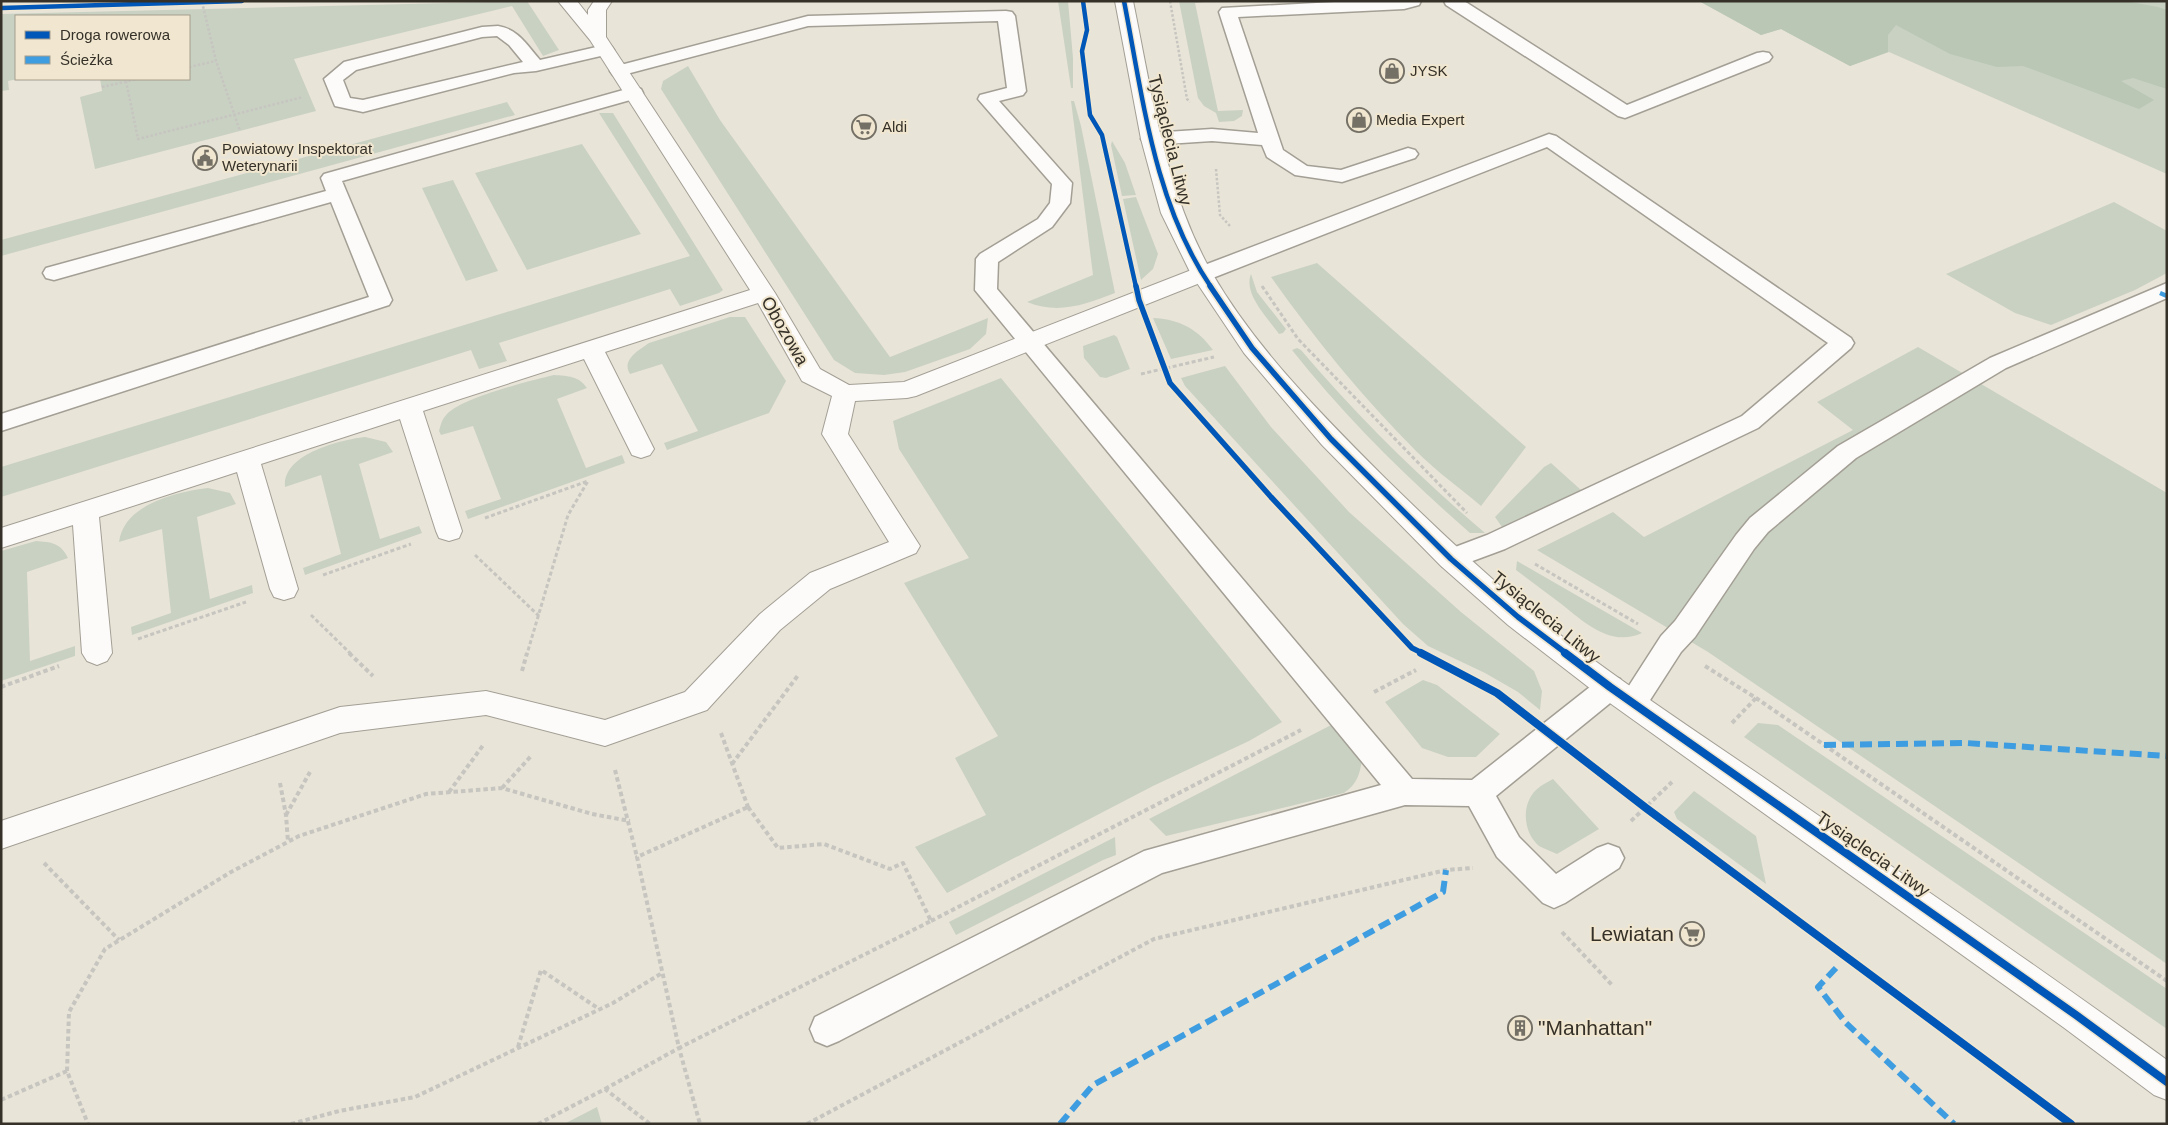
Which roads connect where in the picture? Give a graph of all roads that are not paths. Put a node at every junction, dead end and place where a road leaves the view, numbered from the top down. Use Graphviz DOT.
graph roads {
  1 [pos="567,1"];
  2 [pos="603,1"];
  3 [pos="1124,1"];
  4 [pos="1413,1"];
  5 [pos="1452,1"];
  6 [pos="601,43"];
  7 [pos="1762,57"];
  8 [pos="536,66"];
  9 [pos="619,71"];
  10 [pos="634,93"];
  11 [pos="1151,140"];
  12 [pos="1269,140"];
  13 [pos="1408,154"];
  14 [pos="337,194"];
  15 [pos="54,273"];
  16 [pos="1202,274"];
  17 [pos="2167,290"];
  18 [pos="764,293"];
  19 [pos="1031,342"];
  20 [pos="592,350"];
  21 [pos="845,393"];
  22 [pos="409,408"];
  23 [pos="1,422"];
  24 [pos="641,449"];
  25 [pos="247,460"];
  26 [pos="85,512"];
  27 [pos="449,531"];
  28 [pos="1,538"];
  29 [pos="1451,559"];
  30 [pos="284,589"];
  31 [pos="97,653"];
  32 [pos="1622,695"];
  33 [pos="1405,792"];
  34 [pos="1478,792"];
  35 [pos="7,833"];
  36 [pos="1608,858"];
  37 [pos="826,1029"];
  38 [pos="2167,1082"];
  1 -- 6 [label="street, Obozowa"];
  2 -- 6 [label="street"];
  3 -- 11 [label="street, Tysiąclecia Litwy"];
  4 -- 12 [label="lane"];
  5 -- 7 [label="lane"];
  6 -- 8 [label="lane"];
  6 -- 9 [label="street, Obozowa"];
  8 -- 8 [label="lane"];
  9 -- 10 [label="street, Obozowa"];
  9 -- 19 [label="lane"];
  10 -- 14 [label="lane"];
  10 -- 18 [label="street, Obozowa"];
  11 -- 12 [label="lane"];
  11 -- 16 [label="street, Tysiąclecia Litwy"];
  12 -- 13 [label="lane"];
  14 -- 15 [label="lane"];
  14 -- 23 [label="lane"];
  16 -- 19 [label="street, Obozowa"];
  16 -- 29 [label="street, Tysiąclecia Litwy"];
  16 -- 29 [label="lane"];
  17 -- 32 [label="lane"];
  18 -- 20 [label="street"];
  18 -- 21 [label="street, Obozowa"];
  19 -- 21 [label="street, Obozowa"];
  19 -- 33 [label="lane"];
  20 -- 22 [label="street"];
  20 -- 24 [label="street"];
  21 -- 35 [label="street"];
  22 -- 25 [label="street"];
  22 -- 27 [label="street"];
  25 -- 26 [label="street"];
  25 -- 30 [label="street"];
  26 -- 28 [label="street"];
  26 -- 31 [label="street"];
  29 -- 32 [label="street, Tysiąclecia Litwy"];
  32 -- 34 [label="lane"];
  32 -- 38 [label="street, Tysiąclecia Litwy"];
  33 -- 34 [label="lane"];
  33 -- 37 [label="lane"];
  34 -- 36 [label="lane"];
}
